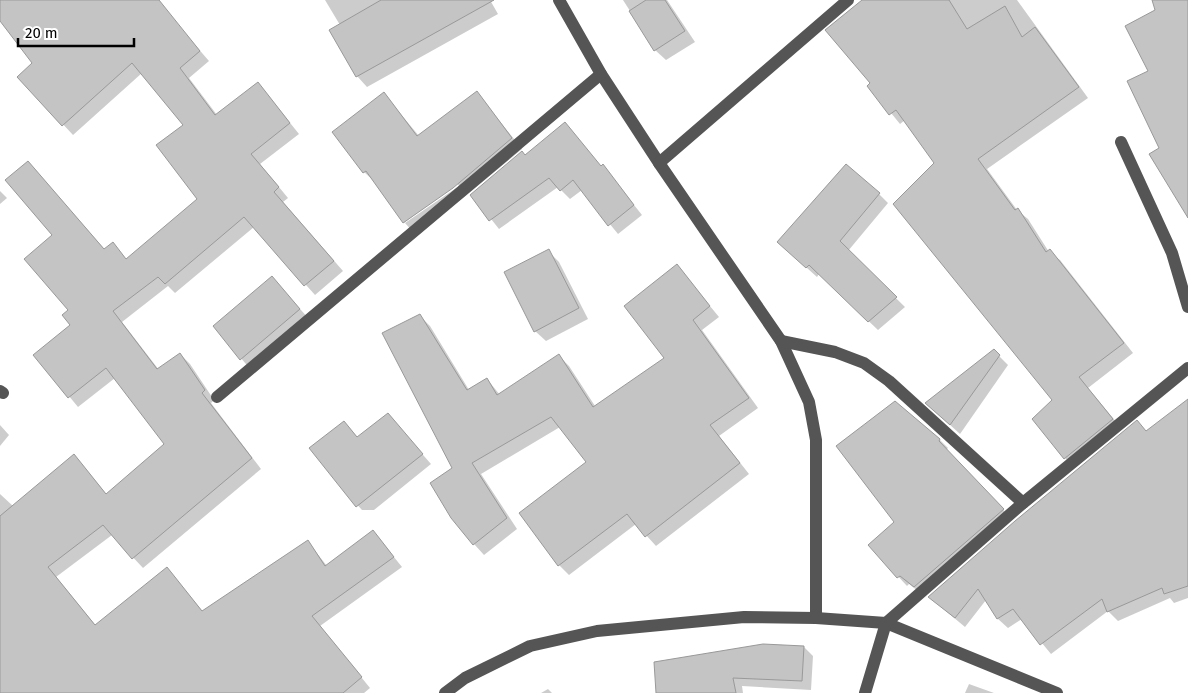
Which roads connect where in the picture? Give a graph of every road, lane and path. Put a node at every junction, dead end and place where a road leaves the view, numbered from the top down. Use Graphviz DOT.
graph roads {
  1 [pos="560,0"];
  2 [pos="848,0"];
  3 [pos="602,74"];
  4 [pos="1121,142"];
  5 [pos="659,163"];
  6 [pos="1188,307"];
  7 [pos="781,341"];
  8 [pos="1188,368"];
  9 [pos="217,397"];
  10 [pos="1023,503"];
  11 [pos="816,618"];
  12 [pos="886,623"];
  13 [pos="445,693"];
  14 [pos="865,693"];
  15 [pos="1057,693"];
  1 -- 3 [label="street"];
  2 -- 5 [label="street"];
  3 -- 5 [label="street"];
  3 -- 9 [label="street"];
  4 -- 6 [label="street"];
  5 -- 7 [label="street"];
  7 -- 10 [label="street"];
  7 -- 11 [label="street"];
  8 -- 10 [label="street"];
  10 -- 12 [label="street"];
  11 -- 12 [label="street"];
  11 -- 13 [label="street"];
  12 -- 14 [label="street"];
  12 -- 15 [label="street"];
}
